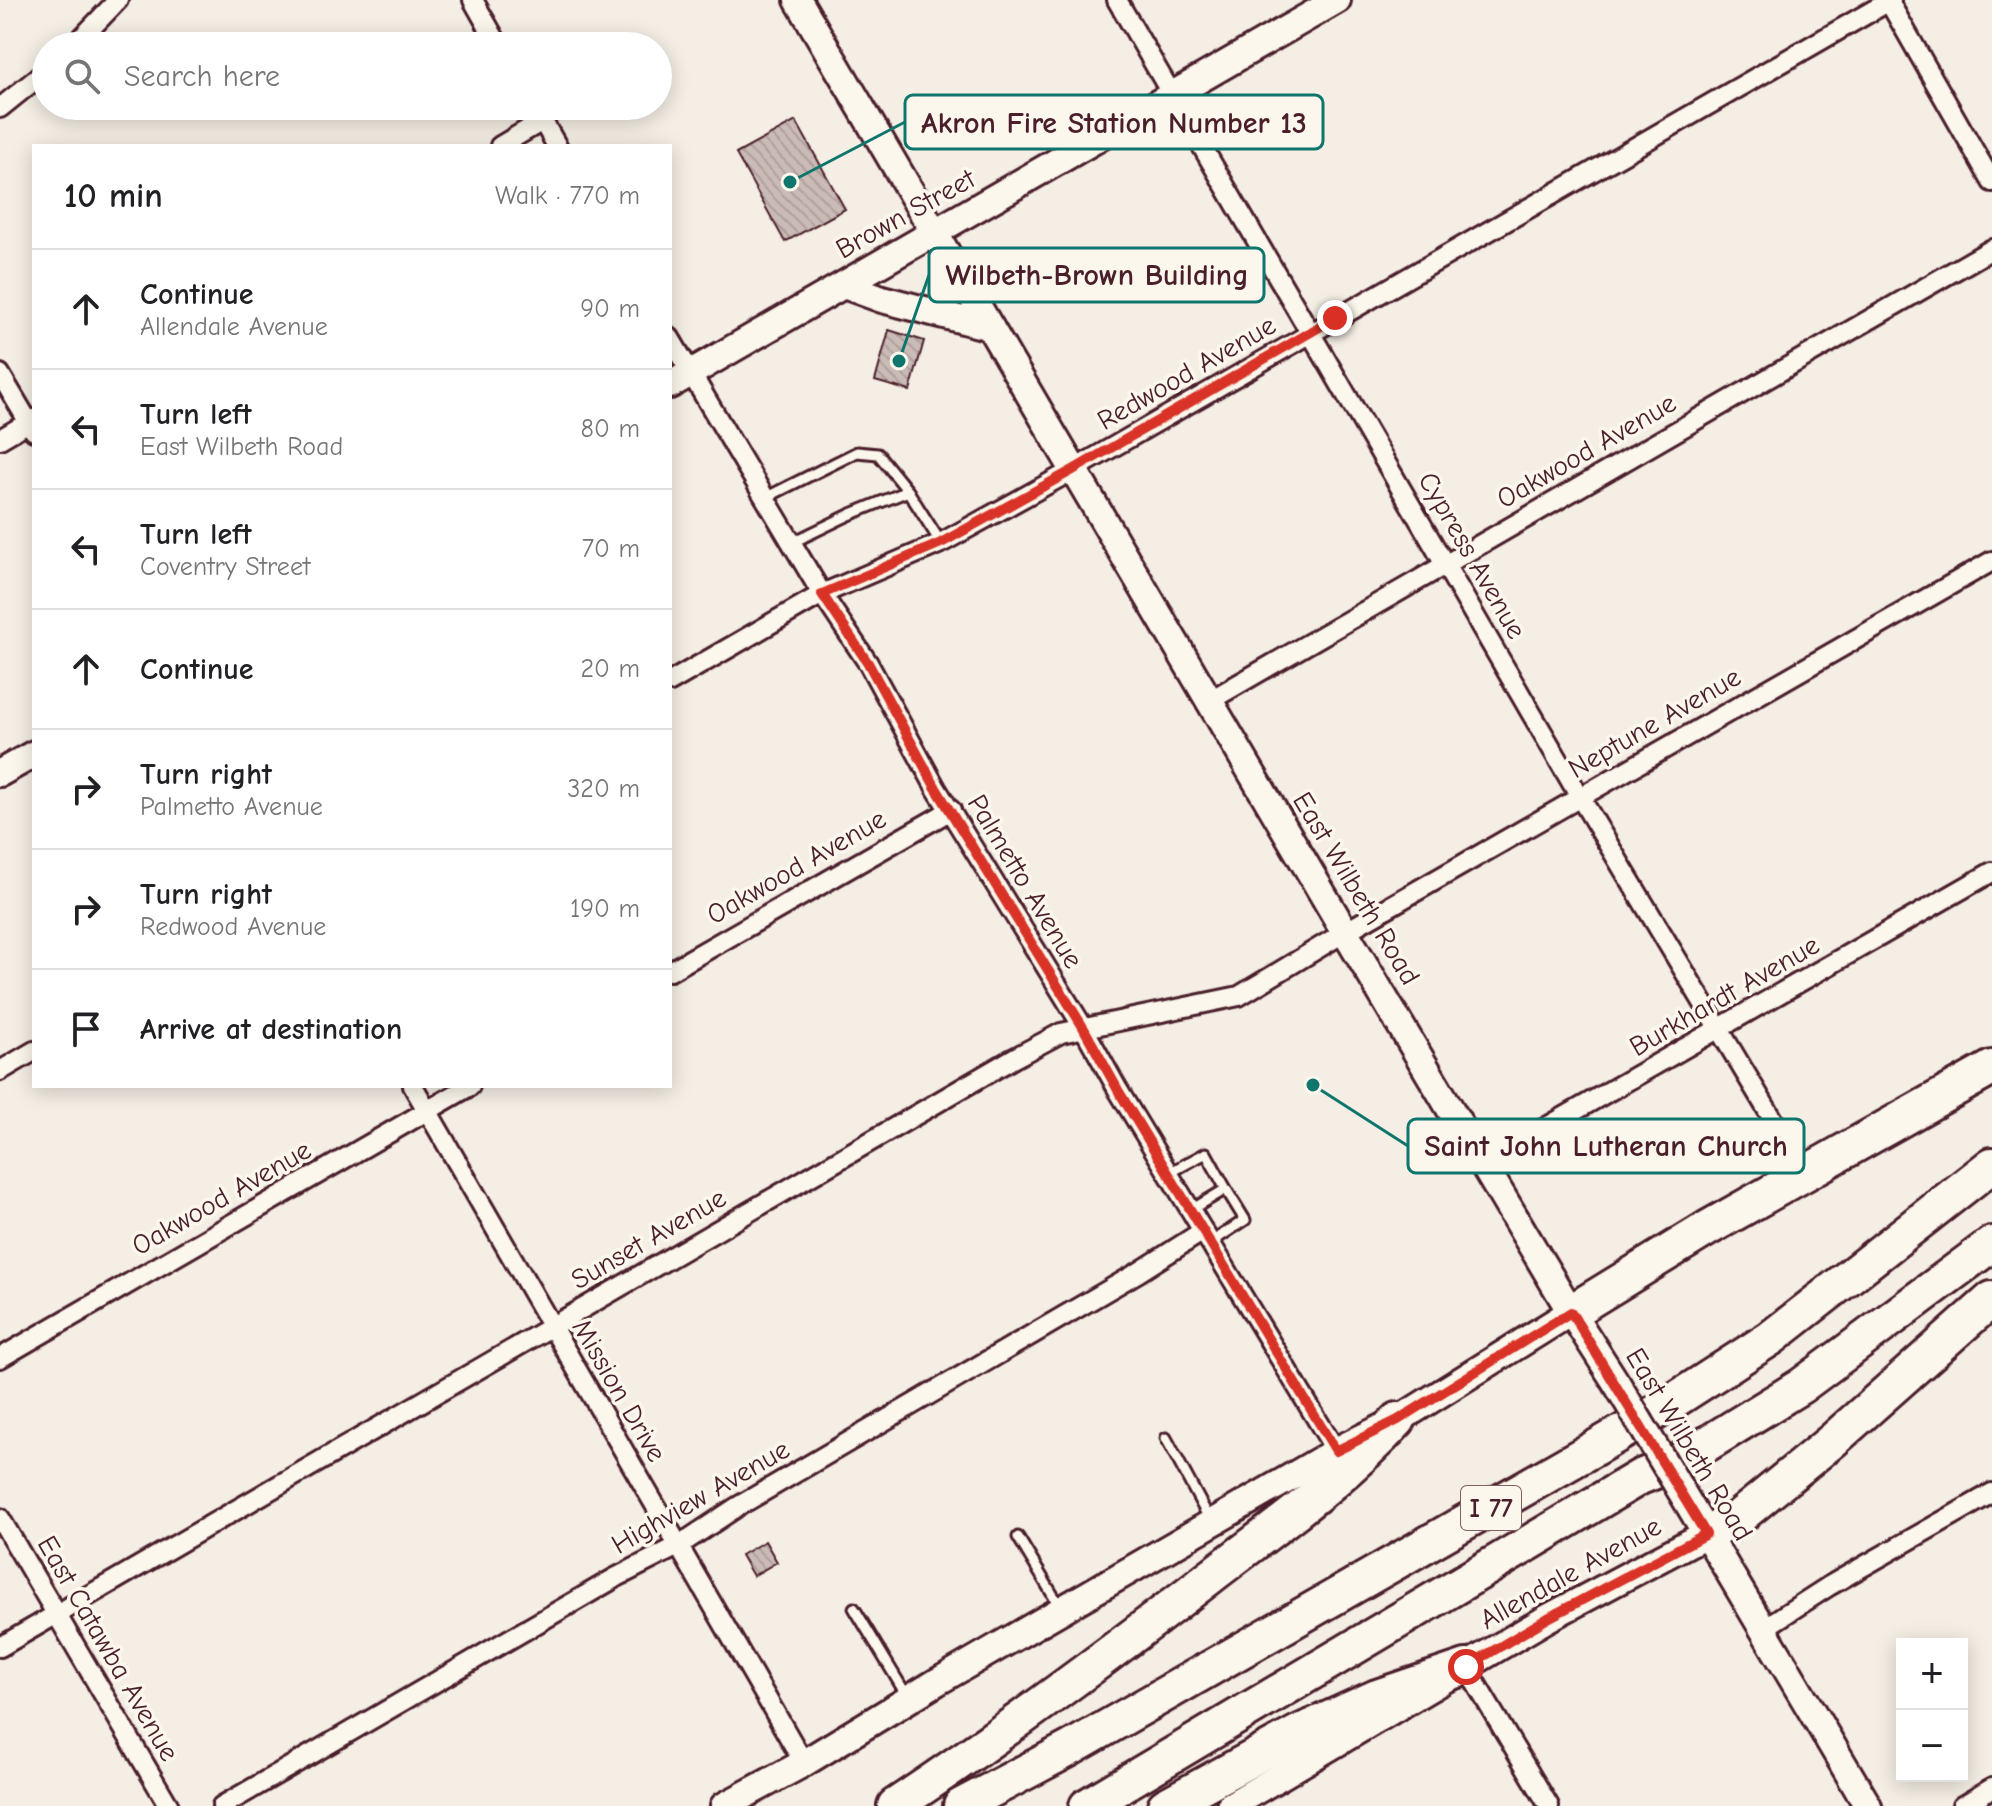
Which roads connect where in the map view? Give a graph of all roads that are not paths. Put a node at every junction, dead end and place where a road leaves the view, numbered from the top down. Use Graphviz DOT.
graph roads {
  1 [pos="118,0"];
  2 [pos="473,0"];
  3 [pos="798,0"];
  4 [pos="1117,0"];
  5 [pos="1337,0"];
  6 [pos="1889,0"];
  7 [pos="87,32"];
  8 [pos="491,32"];
  9 [pos="32,82"];
  10 [pos="1173,95"];
  11 [pos="0,108"];
  12 [pos="531,120"];
  13 [pos="542,120"];
  14 [pos="502,144"];
  15 [pos="556,144"];
  16 [pos="1992,182"];
  17 [pos="935,232"];
  18 [pos="1992,249"];
  19 [pos="844,285"];
  20 [pos="990,327"];
  21 [pos="1311,332"];
  22 [pos="672,346"];
  23 [pos="0,374"];
  24 [pos="680,379"];
  25 [pos="32,424"];
  26 [pos="0,439"];
  27 [pos="1073,470"];
  28 [pos="908,491"];
  29 [pos="765,498"];
  30 [pos="791,543"];
  31 [pos="941,543"];
  32 [pos="1992,561"];
  33 [pos="1447,564"];
  34 [pos="822,594"];
  35 [pos="672,681"];
  36 [pos="1209,701"];
  37 [pos="32,755"];
  38 [pos="0,773"];
  39 [pos="1580,797"];
  40 [pos="951,810"];
  41 [pos="1992,872"];
  42 [pos="1345,932"];
  43 [pos="672,970"];
  44 [pos="1083,1027"];
  45 [pos="1719,1027"];
  46 [pos="32,1052"];
  47 [pos="1992,1068"];
  48 [pos="0,1071"];
  49 [pos="414,1088"];
  50 [pos="466,1088"];
  51 [pos="427,1110"];
  52 [pos="1783,1136"];
  53 [pos="1482,1164"];
  54 [pos="1992,1165"];
  55 [pos="1169,1173"];
  56 [pos="1226,1189"];
  57 [pos="1191,1210"];
  58 [pos="1207,1237"];
  59 [pos="1992,1244"];
  60 [pos="1992,1299"];
  61 [pos="1571,1312"];
  62 [pos="551,1326"];
  63 [pos="0,1358"];
  64 [pos="1398,1420"];
  65 [pos="1166,1438"];
  66 [pos="1336,1451"];
  67 [pos="1992,1493"];
  68 [pos="0,1518"];
  69 [pos="1211,1523"];
  70 [pos="1706,1534"];
  71 [pos="1018,1537"];
  72 [pos="678,1546"];
  73 [pos="854,1608"];
  74 [pos="1062,1610"];
  75 [pos="56,1614"];
  76 [pos="1764,1628"];
  77 [pos="0,1647"];
  78 [pos="1466,1667"];
  79 [pos="909,1699"];
  80 [pos="804,1763"];
  81 [pos="1992,1788"];
  82 [pos="1234,1805"];
  83 [pos="169,1806"];
  84 [pos="222,1806"];
  85 [pos="724,1806"];
  86 [pos="895,1806"];
  87 [pos="961,1806"];
  88 [pos="1087,1806"];
  89 [pos="1165,1806"];
  90 [pos="1549,1806"];
  91 [pos="1868,1806"];
  92 [pos="1962,1806"];
  1 -- 7 [label="street"];
  2 -- 8 [label="street"];
  3 -- 17 [label="main road, East Wilbeth Road"];
  4 -- 10 [label="street, Cypress Avenue"];
  5 -- 10 [label="main road, Brown Street"];
  6 -- 16 [label="street"];
  6 -- 21 [label="street, Redwood Avenue"];
  9 -- 11 [label="street"];
  10 -- 17 [label="main road, Brown Street"];
  10 -- 21 [label="street, Cypress Avenue"];
  12 -- 14 [label="street"];
  13 -- 15 [label="street"];
  17 -- 19 [label="main road, Brown Street"];
  17 -- 20 [label="main road, East Wilbeth Road"];
  18 -- 33 [label="street, Oakwood Avenue"];
  19 -- 20 [label="main road"];
  19 -- 24 [label="main road, Brown Street"];
  20 -- 27 [label="main road, East Wilbeth Road"];
  21 -- 27 [label="street, Redwood Avenue"];
  21 -- 33 [label="street, Cypress Avenue"];
  22 -- 24 [label="street, Palmetto Avenue"];
  23 -- 25 [label="street"];
  24 -- 29 [label="street, Palmetto Avenue"];
  25 -- 26 [label="street"];
  27 -- 31 [label="street, Redwood Avenue"];
  27 -- 36 [label="main road, East Wilbeth Road"];
  28 -- 29 [label="lane"];
  28 -- 30 [label="lane"];
  28 -- 31 [label="lane"];
  29 -- 30 [label="street, Palmetto Avenue"];
  30 -- 34 [label="street, Palmetto Avenue"];
  31 -- 34 [label="street, Redwood Avenue"];
  32 -- 39 [label="street, Neptune Avenue"];
  33 -- 36 [label="street, Oakwood Avenue"];
  33 -- 39 [label="street, Cypress Avenue"];
  34 -- 35 [label="street, Redwood Avenue"];
  34 -- 40 [label="street, Palmetto Avenue"];
  36 -- 42 [label="main road, East Wilbeth Road"];
  37 -- 38 [label="main road"];
  39 -- 42 [label="street, Neptune Avenue"];
  39 -- 45 [label="street, Cypress Avenue"];
  40 -- 43 [label="street, Oakwood Avenue"];
  40 -- 44 [label="street, Palmetto Avenue"];
  41 -- 45 [label="street, Burkhardt Avenue"];
  42 -- 44 [label="street, Sunset Avenue"];
  42 -- 53 [label="main road, East Wilbeth Road"];
  44 -- 55 [label="street, Palmetto Avenue"];
  44 -- 62 [label="street, Sunset Avenue"];
  45 -- 52 [label="street, Cypress Avenue"];
  45 -- 53 [label="street, Burkhardt Avenue"];
  46 -- 48 [label="street"];
  47 -- 61 [label="highway"];
  49 -- 51 [label="street, Mission Drive"];
  50 -- 51 [label="street, Oakwood Avenue"];
  51 -- 62 [label="street, Mission Drive"];
  51 -- 63 [label="street, Oakwood Avenue"];
  53 -- 61 [label="main road, East Wilbeth Road"];
  54 -- 87 [label="highway, I 77"];
  55 -- 56 [label="lane"];
  55 -- 57 [label="street, Palmetto Avenue"];
  56 -- 57 [label="lane"];
  56 -- 58 [label="lane"];
  57 -- 58 [label="street, Palmetto Avenue"];
  58 -- 66 [label="street, Palmetto Avenue"];
  58 -- 72 [label="street, Highview Avenue"];
  59 -- 88 [label="highway, I 77"];
  60 -- 70 [label="highway"];
  61 -- 64 [label="main road"];
  61 -- 70 [label="main road, East Wilbeth Road, bridge"];
  62 -- 72 [label="street, Mission Drive"];
  62 -- 75 [label="street, Sunset Avenue"];
  64 -- 66 [label="main road"];
  64 -- 86 [label="highway"];
  65 -- 69 [label="lane"];
  66 -- 69 [label="main road"];
  67 -- 76 [label="street"];
  68 -- 75 [label="street, East Catawba Avenue"];
  69 -- 74 [label="main road"];
  70 -- 76 [label="main road, East Wilbeth Road"];
  70 -- 78 [label="main road, Allendale Avenue"];
  71 -- 74 [label="lane"];
  72 -- 80 [label="street, Mission Drive"];
  72 -- 84 [label="street, Highview Avenue"];
  73 -- 79 [label="lane"];
  74 -- 79 [label="main road"];
  75 -- 77 [label="street, Sunset Avenue"];
  75 -- 83 [label="street, East Catawba Avenue"];
  76 -- 91 [label="main road, East Wilbeth Road"];
  78 -- 82 [label="main road, Allendale Avenue"];
  78 -- 89 [label="highway"];
  78 -- 90 [label="street"];
  79 -- 80 [label="main road"];
  80 -- 85 [label="main road"];
  81 -- 92 [label="street"];
}
